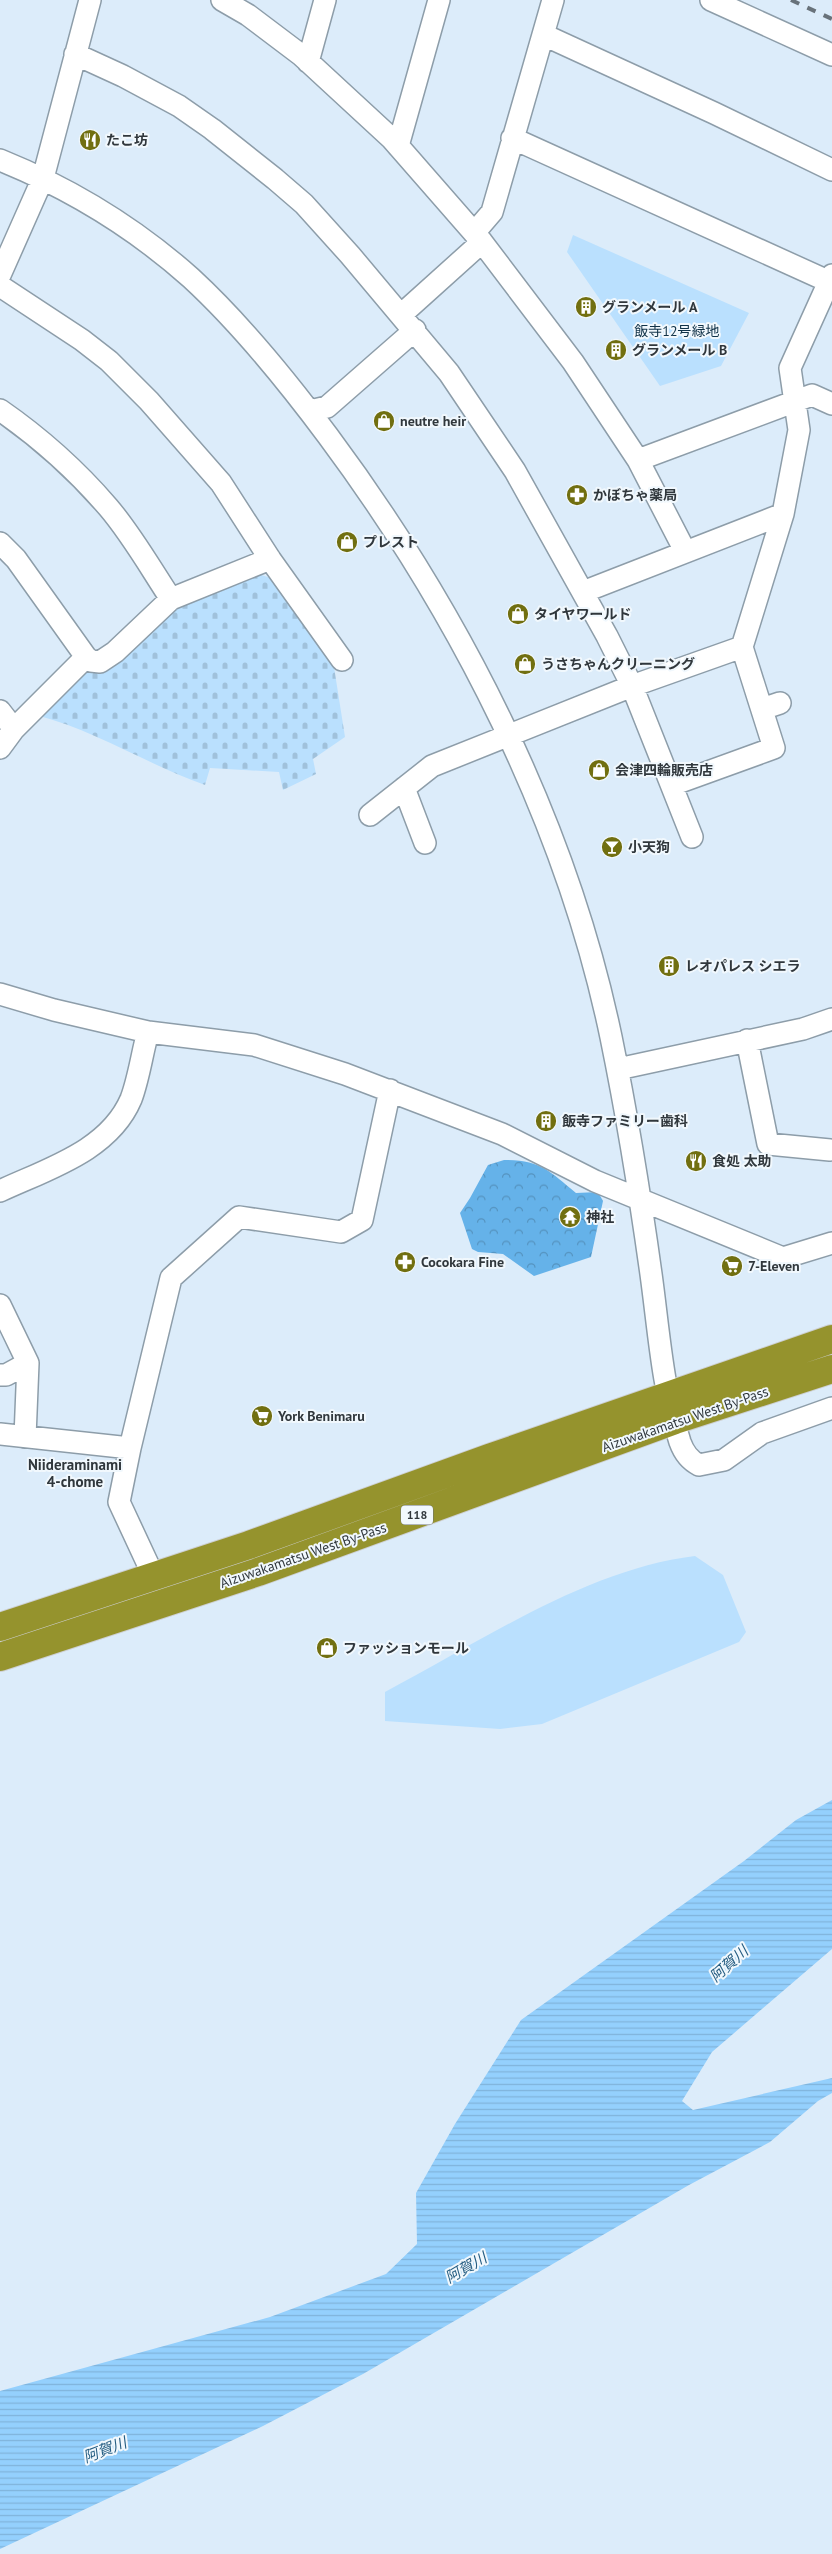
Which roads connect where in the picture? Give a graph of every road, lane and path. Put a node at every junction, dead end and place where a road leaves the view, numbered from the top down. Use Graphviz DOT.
graph roads {
  1 [pos="90,0"];
  2 [pos="222,0"];
  3 [pos="325,0"];
  4 [pos="439,0"];
  5 [pos="553,0"];
  6 [pos="710,0"];
  7 [pos="544,35"];
  8 [pos="75,54"];
  9 [pos="832,55"];
  10 [pos="308,62"];
  11 [pos="512,138"];
  12 [pos="398,146"];
  13 [pos="0,160"];
  14 [pos="832,170"];
  15 [pos="43,178"];
  16 [pos="478,237"];
  17 [pos="0,275"];
  18 [pos="831,280"];
  19 [pos="0,286"];
  20 [pos="408,322"];
  21 [pos="794,400"];
  22 [pos="832,404"];
  23 [pos="0,410"];
  24 [pos="310,411"];
  25 [pos="638,460"];
  26 [pos="783,514"];
  27 [pos="0,543"];
  28 [pos="685,551"];
  29 [pos="270,559"];
  30 [pos="583,592"];
  31 [pos="171,599"];
  32 [pos="742,647"];
  33 [pos="86,657"];
  34 [pos="342,660"];
  35 [pos="632,686"];
  36 [pos="0,711"];
  37 [pos="14,730"];
  38 [pos="509,734"];
  39 [pos="0,748"];
  40 [pos="672,785"];
  41 [pos="404,788"];
  42 [pos="370,815"];
  43 [pos="692,837"];
  44 [pos="425,843"];
  45 [pos="0,994"];
  46 [pos="832,1019"];
  47 [pos="148,1032"];
  48 [pos="747,1040"];
  49 [pos="618,1069"];
  50 [pos="390,1090"];
  51 [pos="830,1150"];
  52 [pos="0,1191"];
  53 [pos="641,1200"];
  54 [pos="832,1242"];
  55 [pos="0,1305"];
  56 [pos="832,1339"];
  57 [pos="28,1363"];
  58 [pos="832,1369"];
  59 [pos="0,1375"];
  60 [pos="672,1408"];
  61 [pos="832,1408"];
  62 [pos="0,1434"];
  63 [pos="25,1437"];
  64 [pos="130,1448"];
  65 [pos="153,1576"];
  66 [pos="0,1627"];
  67 [pos="0,1657"];
  1 -- 8 [label="street"];
  2 -- 10 [label="street"];
  3 -- 10 [label="street"];
  4 -- 12 [label="street"];
  5 -- 7 [label="street"];
  6 -- 9 [label="street"];
  7 -- 11 [label="street"];
  7 -- 14 [label="street"];
  8 -- 15 [label="street"];
  8 -- 20 [label="street"];
  10 -- 12 [label="street"];
  11 -- 16 [label="street"];
  11 -- 18 [label="street"];
  12 -- 16 [label="street"];
  13 -- 15 [label="street"];
  15 -- 17 [label="street"];
  15 -- 24 [label="street"];
  16 -- 20 [label="street"];
  16 -- 25 [label="street"];
  18 -- 21 [label="street"];
  19 -- 29 [label="street"];
  20 -- 24 [label="street"];
  20 -- 30 [label="street"];
  21 -- 22 [label="street"];
  21 -- 25 [label="street"];
  21 -- 26 [label="street"];
  23 -- 31 [label="street"];
  24 -- 38 [label="street"];
  25 -- 28 [label="street"];
  26 -- 28 [label="street"];
  26 -- 32 [label="street"];
  27 -- 33 [label="street"];
  28 -- 30 [label="street"];
  29 -- 31 [label="street"];
  29 -- 34 [label="street"];
  30 -- 35 [label="street"];
  31 -- 33 [label="street"];
  32 -- 35 [label="street"];
  32 -- 40 [label="street"];
  33 -- 37 [label="street"];
  35 -- 38 [label="street"];
  35 -- 40 [label="street"];
  36 -- 37 [label="street"];
  37 -- 39 [label="street"];
  38 -- 41 [label="street"];
  38 -- 49 [label="street"];
  40 -- 43 [label="street"];
  41 -- 42 [label="street"];
  41 -- 44 [label="street"];
  45 -- 47 [label="street"];
  46 -- 48 [label="street"];
  47 -- 50 [label="street"];
  47 -- 52 [label="street"];
  48 -- 49 [label="street"];
  48 -- 51 [label="street"];
  49 -- 53 [label="street"];
  50 -- 53 [label="street"];
  50 -- 64 [label="street"];
  53 -- 54 [label="street"];
  53 -- 60 [label="street"];
  55 -- 57 [label="street"];
  56 -- 60 [label="highway, Aizuwakamatsu West By-Pass / 118"];
  57 -- 59 [label="street"];
  57 -- 63 [label="street"];
  58 -- 60 [label="highway, Aizuwakamatsu West By-Pass / 118"];
  60 -- 61 [label="street"];
  60 -- 65 [label="highway, Aizuwakamatsu West By-Pass / 118"];
  60 -- 67 [label="highway, Aizuwakamatsu West By-Pass / 118"];
  62 -- 63 [label="street"];
  63 -- 64 [label="street"];
  64 -- 65 [label="street"];
  65 -- 66 [label="highway, Aizuwakamatsu West By-Pass / 118"];
}
